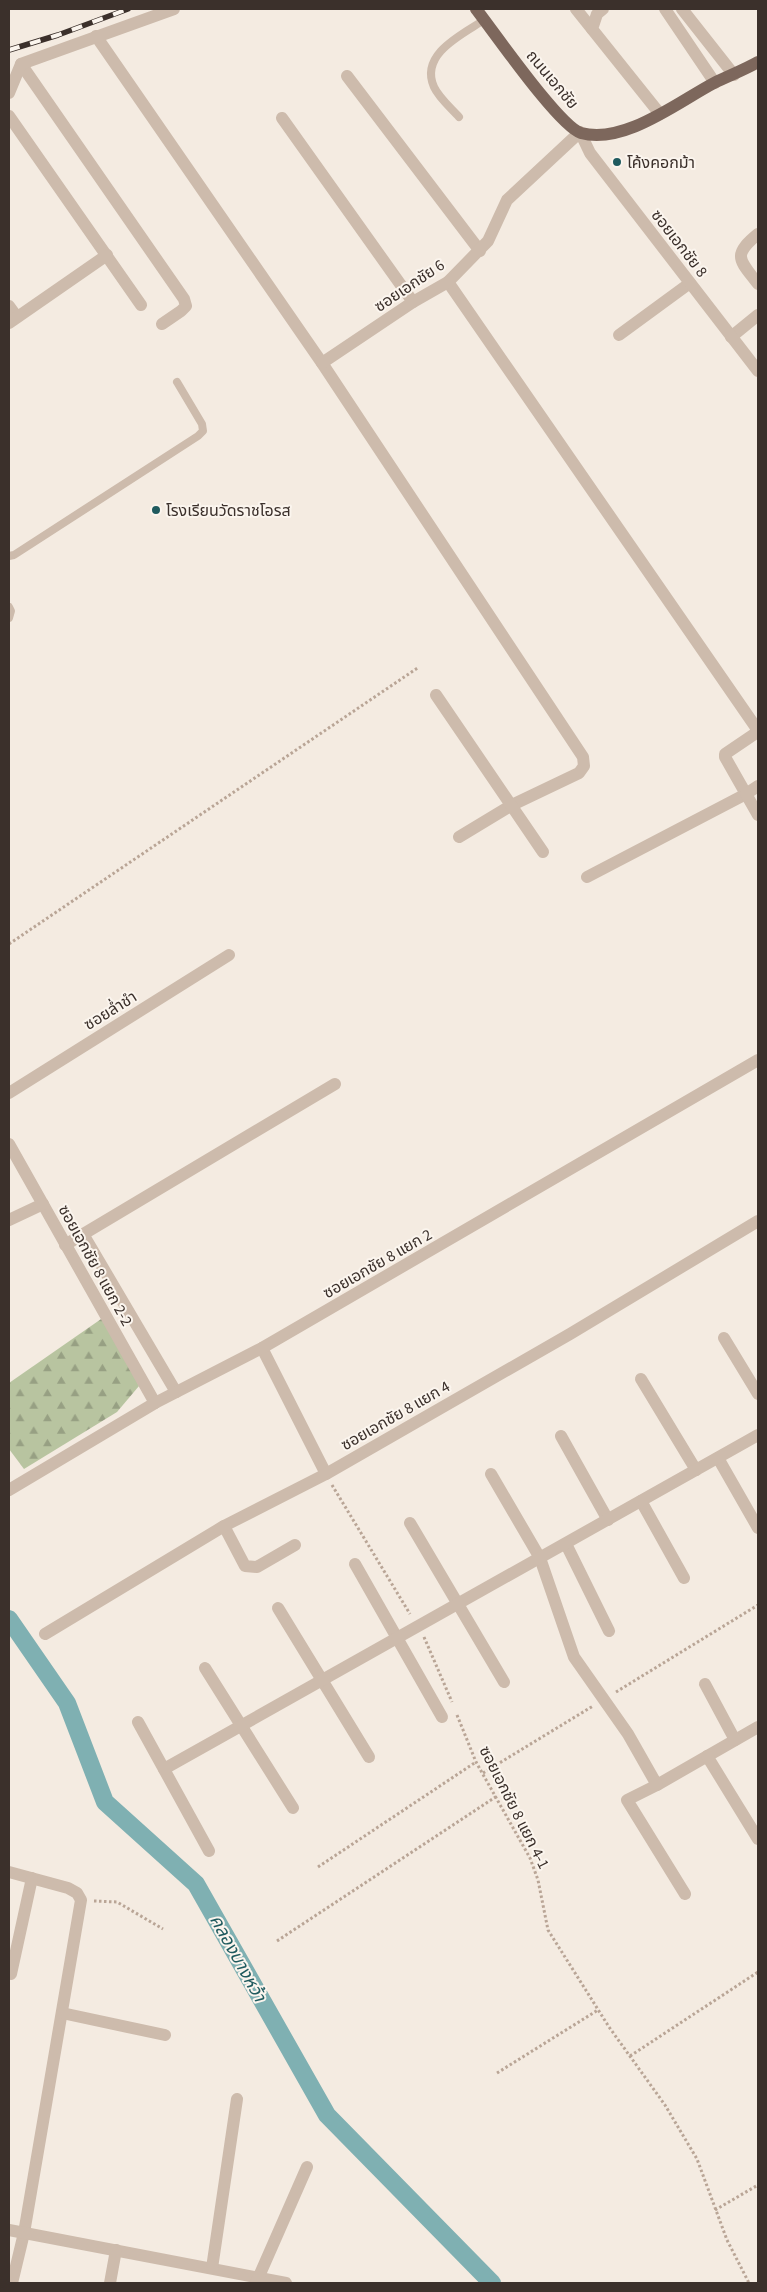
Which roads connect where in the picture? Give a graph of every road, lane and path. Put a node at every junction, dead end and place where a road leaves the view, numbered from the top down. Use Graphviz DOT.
graph roads {
  1 [pos="174,9"];
  2 [pos="476,9"];
  3 [pos="576,9"];
  4 [pos="603,9"];
  5 [pos="665,9"];
  6 [pos="682,9"];
  7 [pos="484,20"];
  8 [pos="592,29"];
  9 [pos="96,36"];
  10 [pos="758,62"];
  11 [pos="21,64"];
  12 [pos="734,75"];
  13 [pos="347,76"];
  14 [pos="715,83"];
  15 [pos="9,93"];
  16 [pos="660,114"];
  17 [pos="9,116"];
  18 [pos="459,117"];
  19 [pos="282,118"];
  20 [pos="580,132"];
  21 [pos="758,234"];
  22 [pos="480,251"];
  23 [pos="107,255"];
  24 [pos="448,282"];
  25 [pos="690,283"];
  26 [pos="758,284"];
  27 [pos="412,302"];
  28 [pos="141,305"];
  29 [pos="9,306"];
  30 [pos="758,314"];
  31 [pos="13,320"];
  32 [pos="162,324"];
  33 [pos="619,335"];
  34 [pos="732,336"];
  35 [pos="322,363"];
  36 [pos="758,371"];
  37 [pos="178,382"];
  38 [pos="9,556"];
  39 [pos="9,607"];
  40 [pos="9,618"];
  41 [pos="419,667"];
  42 [pos="436,695"];
  43 [pos="758,786"];
  44 [pos="746,794"];
  45 [pos="512,805"];
  46 [pos="758,815"];
  47 [pos="458,836"];
  48 [pos="543,852"];
  49 [pos="587,877"];
  50 [pos="9,944"];
  51 [pos="229,955"];
  52 [pos="758,1060"];
  53 [pos="335,1084"];
  54 [pos="9,1093"];
  55 [pos="9,1144"];
  56 [pos="43,1204"];
  57 [pos="9,1220"];
  58 [pos="758,1221"];
  59 [pos="83,1234"];
  60 [pos="65,1245"];
  61 [pos="724,1338"];
  62 [pos="262,1348"];
  63 [pos="641,1379"];
  64 [pos="176,1392"];
  65 [pos="758,1394"];
  66 [pos="156,1403"];
  67 [pos="758,1435"];
  68 [pos="561,1436"];
  69 [pos="718,1458"];
  70 [pos="696,1470"];
  71 [pos="326,1474"];
  72 [pos="491,1474"];
  73 [pos="9,1490"];
  74 [pos="641,1501"];
  75 [pos="608,1520"];
  76 [pos="410,1523"];
  77 [pos="224,1526"];
  78 [pos="758,1528"];
  79 [pos="566,1544"];
  80 [pos="295,1545"];
  81 [pos="540,1558"];
  82 [pos="355,1564"];
  83 [pos="684,1578"];
  84 [pos="458,1604"];
  85 [pos="758,1605"];
  86 [pos="278,1608"];
  87 [pos="418,1627"];
  88 [pos="609,1631"];
  89 [pos="45,1634"];
  90 [pos="397,1638"];
  91 [pos="206,1668"];
  92 [pos="322,1680"];
  93 [pos="504,1682"];
  94 [pos="705,1684"];
  95 [pos="603,1700"];
  96 [pos="442,1717"];
  97 [pos="138,1722"];
  98 [pos="242,1726"];
  99 [pos="758,1727"];
  100 [pos="735,1740"];
  101 [pos="707,1756"];
  102 [pos="369,1758"];
  103 [pos="476,1762"];
  104 [pos="164,1769"];
  105 [pos="483,1773"];
  106 [pos="657,1785"];
  107 [pos="496,1796"];
  108 [pos="293,1808"];
  109 [pos="758,1839"];
  110 [pos="209,1851"];
  111 [pos="318,1867"];
  112 [pos="9,1872"];
  113 [pos="32,1878"];
  114 [pos="685,1894"];
  115 [pos="81,1900"];
  116 [pos="163,1929"];
  117 [pos="277,1941"];
  118 [pos="758,1972"];
  119 [pos="11,1974"];
  120 [pos="598,2010"];
  121 [pos="62,2013"];
  122 [pos="165,2035"];
  123 [pos="630,2056"];
  124 [pos="497,2073"];
  125 [pos="237,2099"];
  126 [pos="307,2167"];
  127 [pos="758,2185"];
  128 [pos="715,2210"];
  129 [pos="9,2230"];
  130 [pos="24,2233"];
  131 [pos="116,2250"];
  132 [pos="212,2268"];
  133 [pos="257,2281"];
  134 [pos="12,2283"];
  135 [pos="110,2283"];
  136 [pos="286,2283"];
  137 [pos="749,2283"];
  1 -- 9 [label="street"];
  2 -- 7 [label="main road, ถนนเอกชัย"];
  3 -- 8 [label="street"];
  4 -- 8 [label="street"];
  5 -- 14 [label="street"];
  6 -- 12 [label="street"];
  7 -- 18 [label="lane"];
  7 -- 20 [label="main road, ถนนเอกชัย"];
  8 -- 16 [label="street"];
  9 -- 11 [label="street"];
  9 -- 35 [label="street"];
  10 -- 12 [label="main road, ถนนเอกชัย"];
  11 -- 15 [label="street"];
  11 -- 32 [label="street"];
  12 -- 14 [label="main road, ถนนเอกชัย"];
  13 -- 22 [label="street"];
  14 -- 16 [label="main road, ถนนเอกชัย"];
  16 -- 20 [label="main road, ถนนเอกชัย"];
  17 -- 23 [label="street"];
  19 -- 27 [label="street"];
  20 -- 22 [label="street, ซอยเอกชัย 6"];
  20 -- 25 [label="street, ซอยเอกชัย 8"];
  21 -- 26 [label="street"];
  22 -- 24 [label="street, ซอยเอกชัย 6"];
  23 -- 28 [label="street"];
  23 -- 31 [label="street"];
  24 -- 27 [label="street, ซอยเอกชัย 6"];
  24 -- 44 [label="street"];
  25 -- 33 [label="street"];
  25 -- 34 [label="street, ซอยเอกชัย 8"];
  27 -- 35 [label="street, ซอยเอกชัย 6"];
  29 -- 31 [label="street"];
  30 -- 34 [label="street"];
  34 -- 36 [label="street, ซอยเอกชัย 8"];
  35 -- 45 [label="street"];
  37 -- 38 [label="lane"];
  39 -- 40 [label="lane"];
  41 -- 50 [label="path"];
  42 -- 45 [label="street"];
  43 -- 44 [label="street"];
  44 -- 46 [label="street"];
  44 -- 49 [label="street"];
  45 -- 47 [label="street"];
  45 -- 48 [label="street"];
  51 -- 54 [label="street, ซอยล่ำชำ"];
  52 -- 62 [label="street, ซอยเอกชัย 8 แยก 2"];
  53 -- 59 [label="street"];
  55 -- 56 [label="street, ซอยเอกชัย 8 แยก 2-2"];
  56 -- 57 [label="street"];
  56 -- 60 [label="street, ซอยเอกชัย 8 แยก 2-2"];
  58 -- 71 [label="street, ซอยเอกชัย 8 แยก 4"];
  59 -- 60 [label="street"];
  59 -- 64 [label="street"];
  60 -- 66 [label="street, ซอยเอกชัย 8 แยก 2-2"];
  61 -- 65 [label="street"];
  62 -- 64 [label="street, ซอยเอกชัย 8 แยก 2"];
  62 -- 71 [label="street"];
  63 -- 70 [label="street"];
  64 -- 66 [label="street, ซอยเอกชัย 8 แยก 2"];
  66 -- 73 [label="street, ซอยเอกชัย 8 แยก 2"];
  67 -- 69 [label="street"];
  68 -- 75 [label="street"];
  69 -- 70 [label="street"];
  69 -- 78 [label="street"];
  70 -- 74 [label="street"];
  71 -- 77 [label="street, ซอยเอกชัย 8 แยก 4"];
  71 -- 87 [label="path, ซอยเอกชัย 8 แยก 4-1"];
  72 -- 81 [label="street"];
  74 -- 75 [label="street"];
  74 -- 83 [label="street"];
  75 -- 79 [label="street"];
  76 -- 84 [label="street"];
  77 -- 80 [label="street"];
  77 -- 89 [label="street, ซอยเอกชัย 8 แยก 4"];
  79 -- 81 [label="street"];
  79 -- 88 [label="street"];
  81 -- 84 [label="street"];
  81 -- 95 [label="street"];
  82 -- 90 [label="street"];
  84 -- 87 [label="street"];
  84 -- 93 [label="street"];
  85 -- 95 [label="path"];
  86 -- 92 [label="street"];
  87 -- 90 [label="street"];
  87 -- 103 [label="path, ซอยเอกชัย 8 แยก 4-1"];
  90 -- 92 [label="street"];
  90 -- 96 [label="street"];
  91 -- 98 [label="street"];
  92 -- 98 [label="street"];
  92 -- 102 [label="street"];
  94 -- 100 [label="street"];
  95 -- 105 [label="path"];
  95 -- 106 [label="street"];
  97 -- 104 [label="street"];
  98 -- 104 [label="street"];
  98 -- 108 [label="street"];
  99 -- 100 [label="street"];
  100 -- 101 [label="street"];
  101 -- 106 [label="street"];
  101 -- 109 [label="street"];
  103 -- 105 [label="path, ซอยเอกชัย 8 แยก 4-1"];
  103 -- 111 [label="path"];
  104 -- 110 [label="street"];
  105 -- 107 [label="path, ซอยเอกชัย 8 แยก 4-1"];
  106 -- 114 [label="street"];
  107 -- 117 [label="path"];
  107 -- 120 [label="path, ซอยเอกชัย 8 แยก 4-1"];
  112 -- 113 [label="street"];
  113 -- 115 [label="street"];
  113 -- 119 [label="street"];
  115 -- 116 [label="path"];
  115 -- 121 [label="street"];
  118 -- 123 [label="path"];
  120 -- 123 [label="path, ซอยเอกชัย 8 แยก 4-1"];
  120 -- 124 [label="path"];
  121 -- 122 [label="street"];
  121 -- 130 [label="street"];
  123 -- 128 [label="path, ซอยเอกชัย 8 แยก 4-1"];
  125 -- 132 [label="street"];
  126 -- 133 [label="street"];
  127 -- 128 [label="path"];
  128 -- 137 [label="path, ซอยเอกชัย 8 แยก 4-1"];
  129 -- 130 [label="street"];
  130 -- 131 [label="street"];
  130 -- 134 [label="street"];
  131 -- 132 [label="street"];
  131 -- 135 [label="street"];
  132 -- 133 [label="street"];
  133 -- 136 [label="street"];
}
